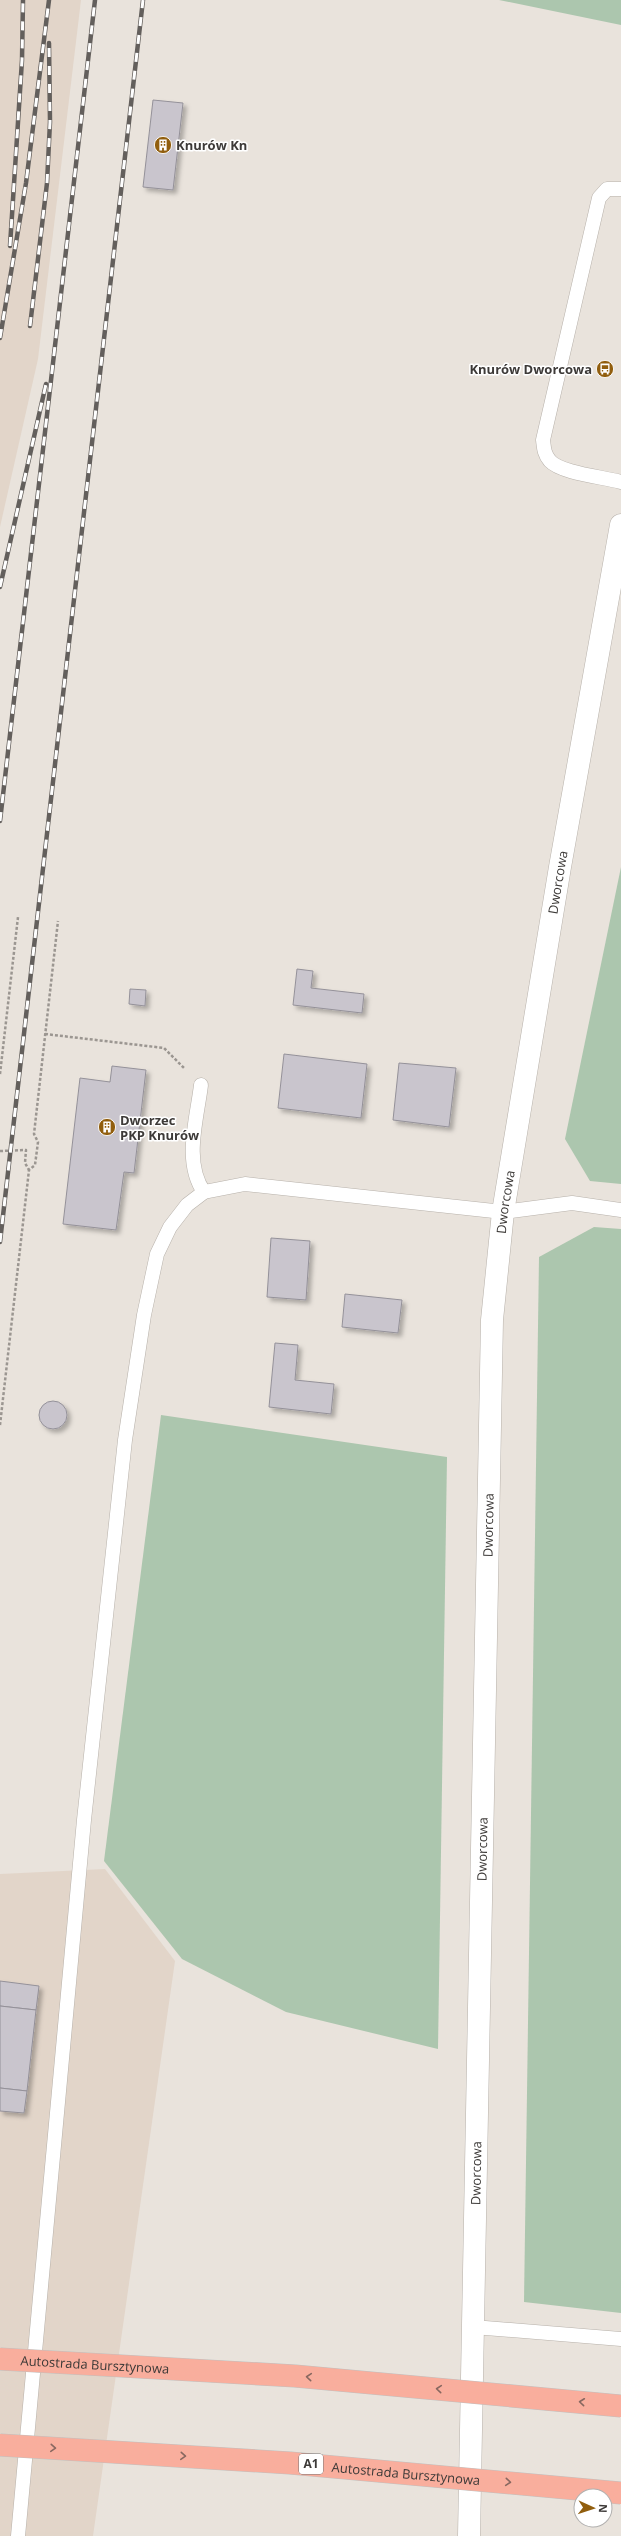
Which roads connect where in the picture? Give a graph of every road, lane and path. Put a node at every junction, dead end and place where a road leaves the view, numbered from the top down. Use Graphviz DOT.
graph roads {
  1 [pos="621,189"];
  2 [pos="621,482"];
  3 [pos="621,525"];
  4 [pos="18,917"];
  5 [pos="58,921"];
  6 [pos="45,1034"];
  7 [pos="0,1074"];
  8 [pos="201,1085"];
  9 [pos="0,1151"];
  10 [pos="29,1170"];
  11 [pos="204,1192"];
  12 [pos="621,1210"];
  13 [pos="502,1212"];
  14 [pos="0,1425"];
  15 [pos="473,2327"];
  16 [pos="621,2339"];
  17 [pos="0,2360"];
  18 [pos="621,2406"];
  19 [pos="0,2445"];
  20 [pos="621,2493"];
  21 [pos="18,2536"];
  22 [pos="470,2536"];
  1 -- 2 [label="lane"];
  3 -- 13 [label="main road, Dworcowa"];
  4 -- 7 [label="path"];
  5 -- 6 [label="path"];
  6 -- 8 [label="path"];
  6 -- 10 [label="path"];
  8 -- 11 [label="lane"];
  9 -- 10 [label="path"];
  10 -- 14 [label="path"];
  11 -- 13 [label="lane"];
  11 -- 21 [label="lane"];
  12 -- 13 [label="lane"];
  13 -- 15 [label="main road, Dworcowa"];
  15 -- 16 [label="lane"];
  15 -- 22 [label="main road, Dworcowa"];
  18 -- 17 [label="highway, Autostrada Bursztynowa, one-way, bridge"];
  19 -- 20 [label="highway, Autostrada Bursztynowa / A1, one-way, bridge"];
}
